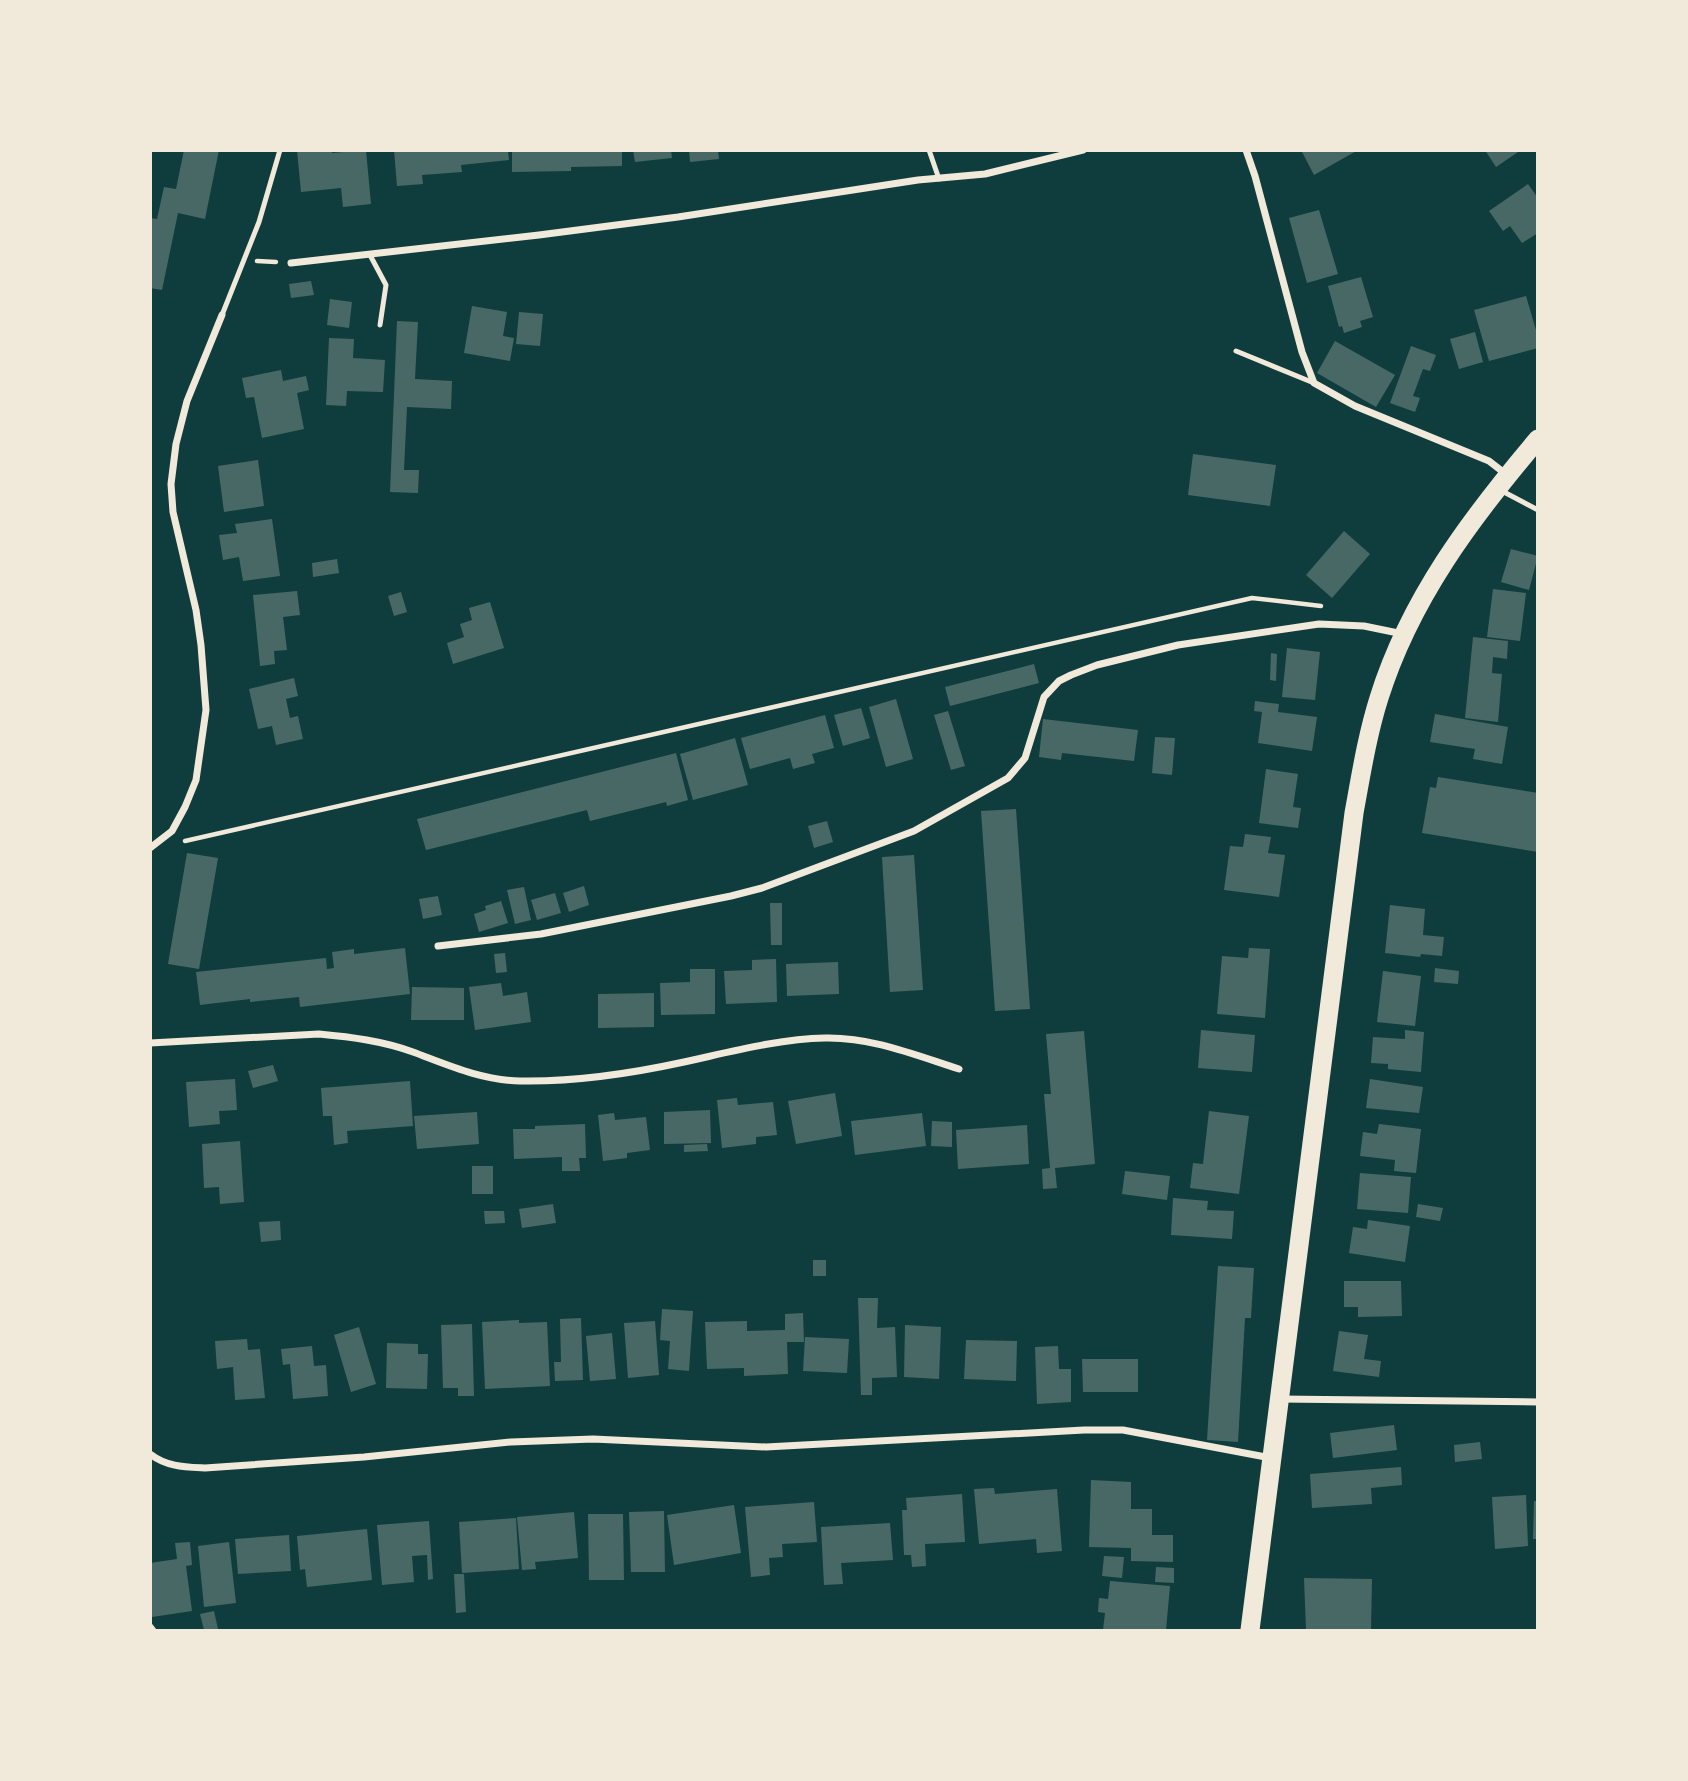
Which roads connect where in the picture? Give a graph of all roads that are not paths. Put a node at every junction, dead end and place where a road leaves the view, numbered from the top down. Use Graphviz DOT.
graph roads {
  1 [pos="280,150"];
  2 [pos="929,150"];
  3 [pos="1083,150"];
  4 [pos="1246,150"];
  5 [pos="939,179"];
  6 [pos="370,256"];
  7 [pos="291,263"];
  8 [pos="222,315"];
  9 [pos="380,325"];
  10 [pos="1236,351"];
  11 [pos="1314,383"];
  12 [pos="1538,439"];
  13 [pos="1502,482"];
  14 [pos="1538,510"];
  15 [pos="1404,635"];
  16 [pos="150,848"];
  17 [pos="438,946"];
  18 [pos="150,1043"];
  19 [pos="959,1069"];
  20 [pos="1280,1399"];
  21 [pos="1538,1402"];
  22 [pos="150,1454"];
  23 [pos="1272,1458"];
  24 [pos="1250,1630"];
  1 -- 8 [label="lane"];
  2 -- 5 [label="lane"];
  3 -- 5 [label="street"];
  4 -- 11 [label="street"];
  5 -- 6 [label="street"];
  6 -- 7 [label="street"];
  6 -- 9 [label="lane"];
  8 -- 16 [label="street"];
  10 -- 11 [label="lane"];
  11 -- 13 [label="street"];
  12 -- 13 [label="highway"];
  13 -- 14 [label="lane"];
  13 -- 15 [label="highway"];
  15 -- 17 [label="street"];
  15 -- 20 [label="highway"];
  18 -- 19 [label="street"];
  20 -- 21 [label="street"];
  20 -- 23 [label="highway"];
  22 -- 23 [label="street"];
  23 -- 24 [label="highway"];
}
